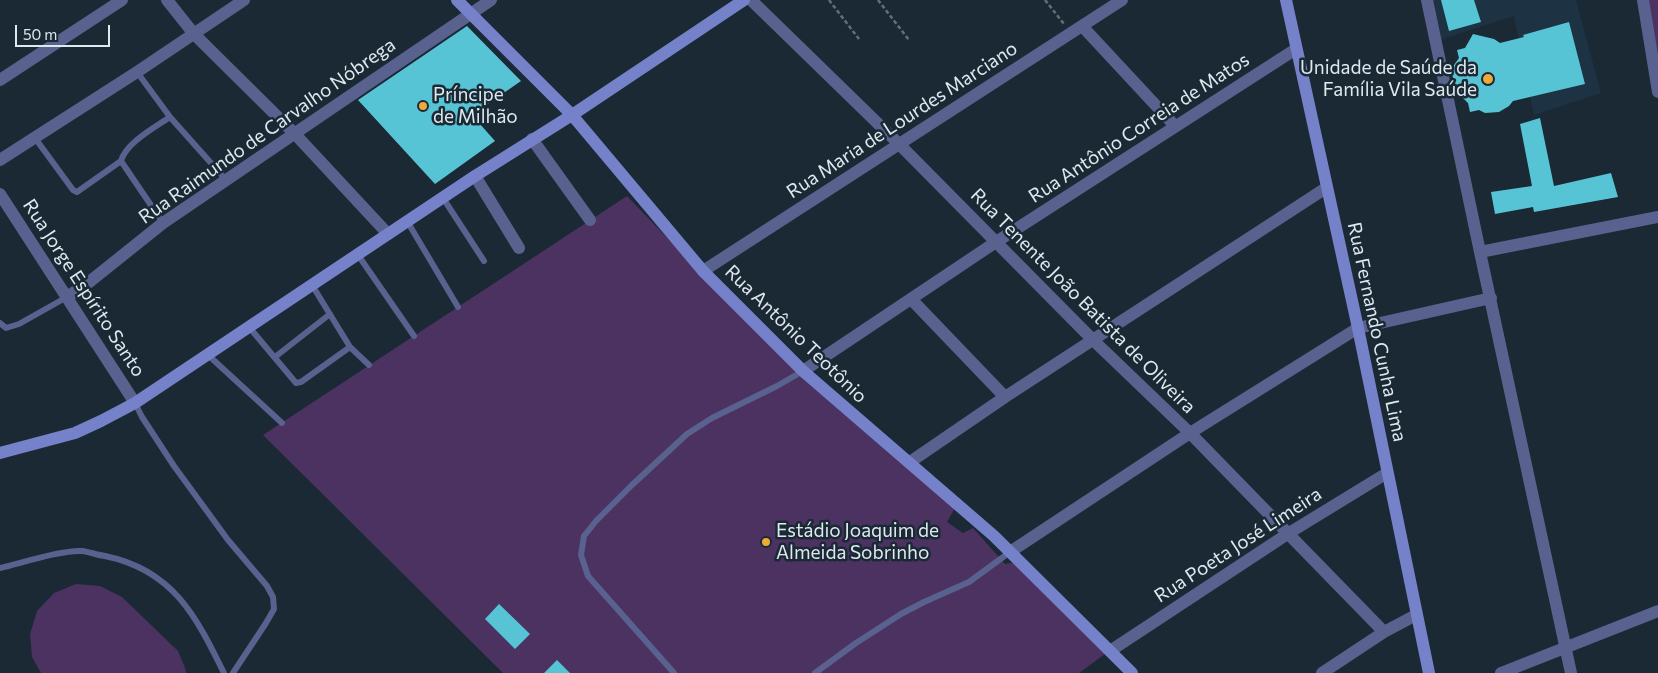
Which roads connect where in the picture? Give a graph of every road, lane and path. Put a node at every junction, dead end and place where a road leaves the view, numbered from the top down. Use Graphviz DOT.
graph roads {
  1 [pos="122,0"];
  2 [pos="166,0"];
  3 [pos="244,0"];
  4 [pos="457,0"];
  5 [pos="491,0"];
  6 [pos="744,0"];
  7 [pos="751,0"];
  8 [pos="830,0"];
  9 [pos="878,0"];
  10 [pos="1045,0"];
  11 [pos="1122,0"];
  12 [pos="1286,0"];
  13 [pos="1427,0"];
  14 [pos="1643,0"];
  15 [pos="471,13"];
  16 [pos="1082,26"];
  17 [pos="1071,33"];
  18 [pos="194,34"];
  19 [pos="859,39"];
  20 [pos="909,40"];
  21 [pos="1296,49"];
  22 [pos="137,72"];
  23 [pos="0,80"];
  24 [pos="1658,92"];
  25 [pos="572,115"];
  26 [pos="170,117"];
  27 [pos="1175,126"];
  28 [pos="295,134"];
  29 [pos="35,138"];
  30 [pos="532,139"];
  31 [pos="899,144"];
  32 [pos="0,160"];
  33 [pos="121,161"];
  34 [pos="475,176"];
  35 [pos="227,181"];
  36 [pos="1326,188"];
  37 [pos="0,194"];
  38 [pos="443,198"];
  39 [pos="1658,217"];
  40 [pos="590,220"];
  41 [pos="407,221"];
  42 [pos="163,223"];
  43 [pos="388,234"];
  44 [pos="996,242"];
  45 [pos="519,248"];
  46 [pos="1480,252"];
  47 [pos="358,255"];
  48 [pos="484,261"];
  49 [pos="703,272"];
  50 [pos="312,285"];
  51 [pos="67,297"];
  52 [pos="1491,298"];
  53 [pos="911,299"];
  54 [pos="458,307"];
  55 [pos="330,314"];
  56 [pos="0,323"];
  57 [pos="249,327"];
  58 [pos="1358,328"];
  59 [pos="414,336"];
  60 [pos="1093,340"];
  61 [pos="350,347"];
  62 [pos="208,355"];
  63 [pos="275,357"];
  64 [pos="369,366"];
  65 [pos="803,371"];
  66 [pos="1005,397"];
  67 [pos="135,403"];
  68 [pos="282,423"];
  69 [pos="1190,433"];
  70 [pos="0,453"];
  71 [pos="910,462"];
  72 [pos="1387,473"];
  73 [pos="1289,533"];
  74 [pos="1010,552"];
  75 [pos="0,568"];
  76 [pos="1658,611"];
  77 [pos="1416,615"];
  78 [pos="1384,632"];
  79 [pos="1566,648"];
  80 [pos="1110,651"];
  81 [pos="224,673"];
  82 [pos="233,673"];
  83 [pos="674,673"];
  84 [pos="815,673"];
  85 [pos="1132,673"];
  86 [pos="1322,673"];
  87 [pos="1429,673"];
  88 [pos="1501,673"];
  89 [pos="1572,673"];
  1 -- 23 [label="street"];
  2 -- 18 [label="street"];
  3 -- 18 [label="street"];
  4 -- 15 [label="street, Rua Antônio Teotônio"];
  5 -- 15 [label="street, Rua Raimundo de Carvalho Nóbrega"];
  6 -- 25 [label="street"];
  7 -- 31 [label="street, Rua Tenente João Batista de Oliveira"];
  8 -- 19 [label="path"];
  9 -- 20 [label="path"];
  10 -- 17 [label="path"];
  11 -- 16 [label="street, Rua Maria de Lourdes Marciano"];
  12 -- 21 [label="street, Rua Fernando Cunha Lima"];
  13 -- 46 [label="street"];
  14 -- 24 [label="street"];
  15 -- 25 [label="street, Rua Antônio Teotônio"];
  15 -- 28 [label="street, Rua Raimundo de Carvalho Nóbrega"];
  16 -- 17 [label="street, Rua Maria de Lourdes Marciano"];
  16 -- 27 [label="street"];
  17 -- 31 [label="street, Rua Maria de Lourdes Marciano"];
  18 -- 22 [label="street"];
  18 -- 28 [label="street"];
  21 -- 27 [label="street, Rua Antônio Correia de Matos"];
  21 -- 36 [label="street, Rua Fernando Cunha Lima"];
  22 -- 26 [label="lane"];
  22 -- 29 [label="street"];
  25 -- 30 [label="street"];
  25 -- 49 [label="street, Rua Antônio Teotônio"];
  26 -- 33 [label="lane"];
  26 -- 35 [label="lane"];
  27 -- 44 [label="street, Rua Antônio Correia de Matos"];
  28 -- 35 [label="street, Rua Raimundo de Carvalho Nóbrega"];
  28 -- 43 [label="street"];
  29 -- 32 [label="street"];
  29 -- 33 [label="lane"];
  30 -- 34 [label="street"];
  30 -- 40 [label="street"];
  31 -- 44 [label="street, Rua Tenente João Batista de Oliveira"];
  31 -- 49 [label="street, Rua Maria de Lourdes Marciano"];
  33 -- 42 [label="lane"];
  34 -- 38 [label="street"];
  34 -- 45 [label="street"];
  35 -- 42 [label="street, Rua Raimundo de Carvalho Nóbrega"];
  36 -- 58 [label="street, Rua Fernando Cunha Lima"];
  36 -- 60 [label="street"];
  37 -- 51 [label="street, Rua Jorge Espírito Santo"];
  38 -- 41 [label="street"];
  38 -- 48 [label="lane"];
  39 -- 46 [label="street"];
  41 -- 43 [label="street"];
  41 -- 54 [label="lane"];
  42 -- 51 [label="street, Rua Raimundo de Carvalho Nóbrega"];
  43 -- 47 [label="street"];
  44 -- 53 [label="street, Rua Antônio Correia de Matos"];
  44 -- 60 [label="street, Rua Tenente João Batista de Oliveira"];
  46 -- 52 [label="street"];
  47 -- 50 [label="street"];
  47 -- 59 [label="lane"];
  49 -- 65 [label="street, Rua Antônio Teotônio"];
  50 -- 55 [label="lane"];
  50 -- 57 [label="street"];
  51 -- 56 [label="lane"];
  51 -- 67 [label="street, Rua Jorge Espírito Santo"];
  52 -- 58 [label="street"];
  52 -- 79 [label="street"];
  53 -- 65 [label="street, Rua Antônio Correia de Matos"];
  53 -- 66 [label="street"];
  55 -- 61 [label="lane"];
  55 -- 63 [label="lane"];
  57 -- 62 [label="street"];
  57 -- 63 [label="lane"];
  58 -- 69 [label="street"];
  58 -- 72 [label="street, Rua Fernando Cunha Lima"];
  60 -- 66 [label="street"];
  60 -- 69 [label="street, Rua Tenente João Batista de Oliveira"];
  61 -- 63 [label="lane"];
  61 -- 64 [label="lane"];
  62 -- 67 [label="street"];
  62 -- 68 [label="lane"];
  65 -- 71 [label="street, Rua Antônio Teotônio"];
  65 -- 83 [label="lane"];
  66 -- 71 [label="street"];
  67 -- 70 [label="street"];
  67 -- 82 [label="lane"];
  69 -- 73 [label="street, Rua Tenente João Batista de Oliveira"];
  69 -- 74 [label="street"];
  71 -- 74 [label="street, Rua Antônio Teotônio"];
  72 -- 73 [label="street, Rua Poeta José Limeira"];
  72 -- 77 [label="street, Rua Fernando Cunha Lima"];
  73 -- 78 [label="street, Rua Tenente João Batista de Oliveira"];
  73 -- 80 [label="street, Rua Poeta José Limeira"];
  74 -- 80 [label="street, Rua Antônio Teotônio"];
  74 -- 84 [label="lane"];
  75 -- 81 [label="lane"];
  76 -- 79 [label="street"];
  77 -- 78 [label="street"];
  77 -- 87 [label="street, Rua Fernando Cunha Lima"];
  78 -- 86 [label="street"];
  79 -- 88 [label="street"];
  79 -- 89 [label="street"];
  80 -- 85 [label="street, Rua Antônio Teotônio"];
}
